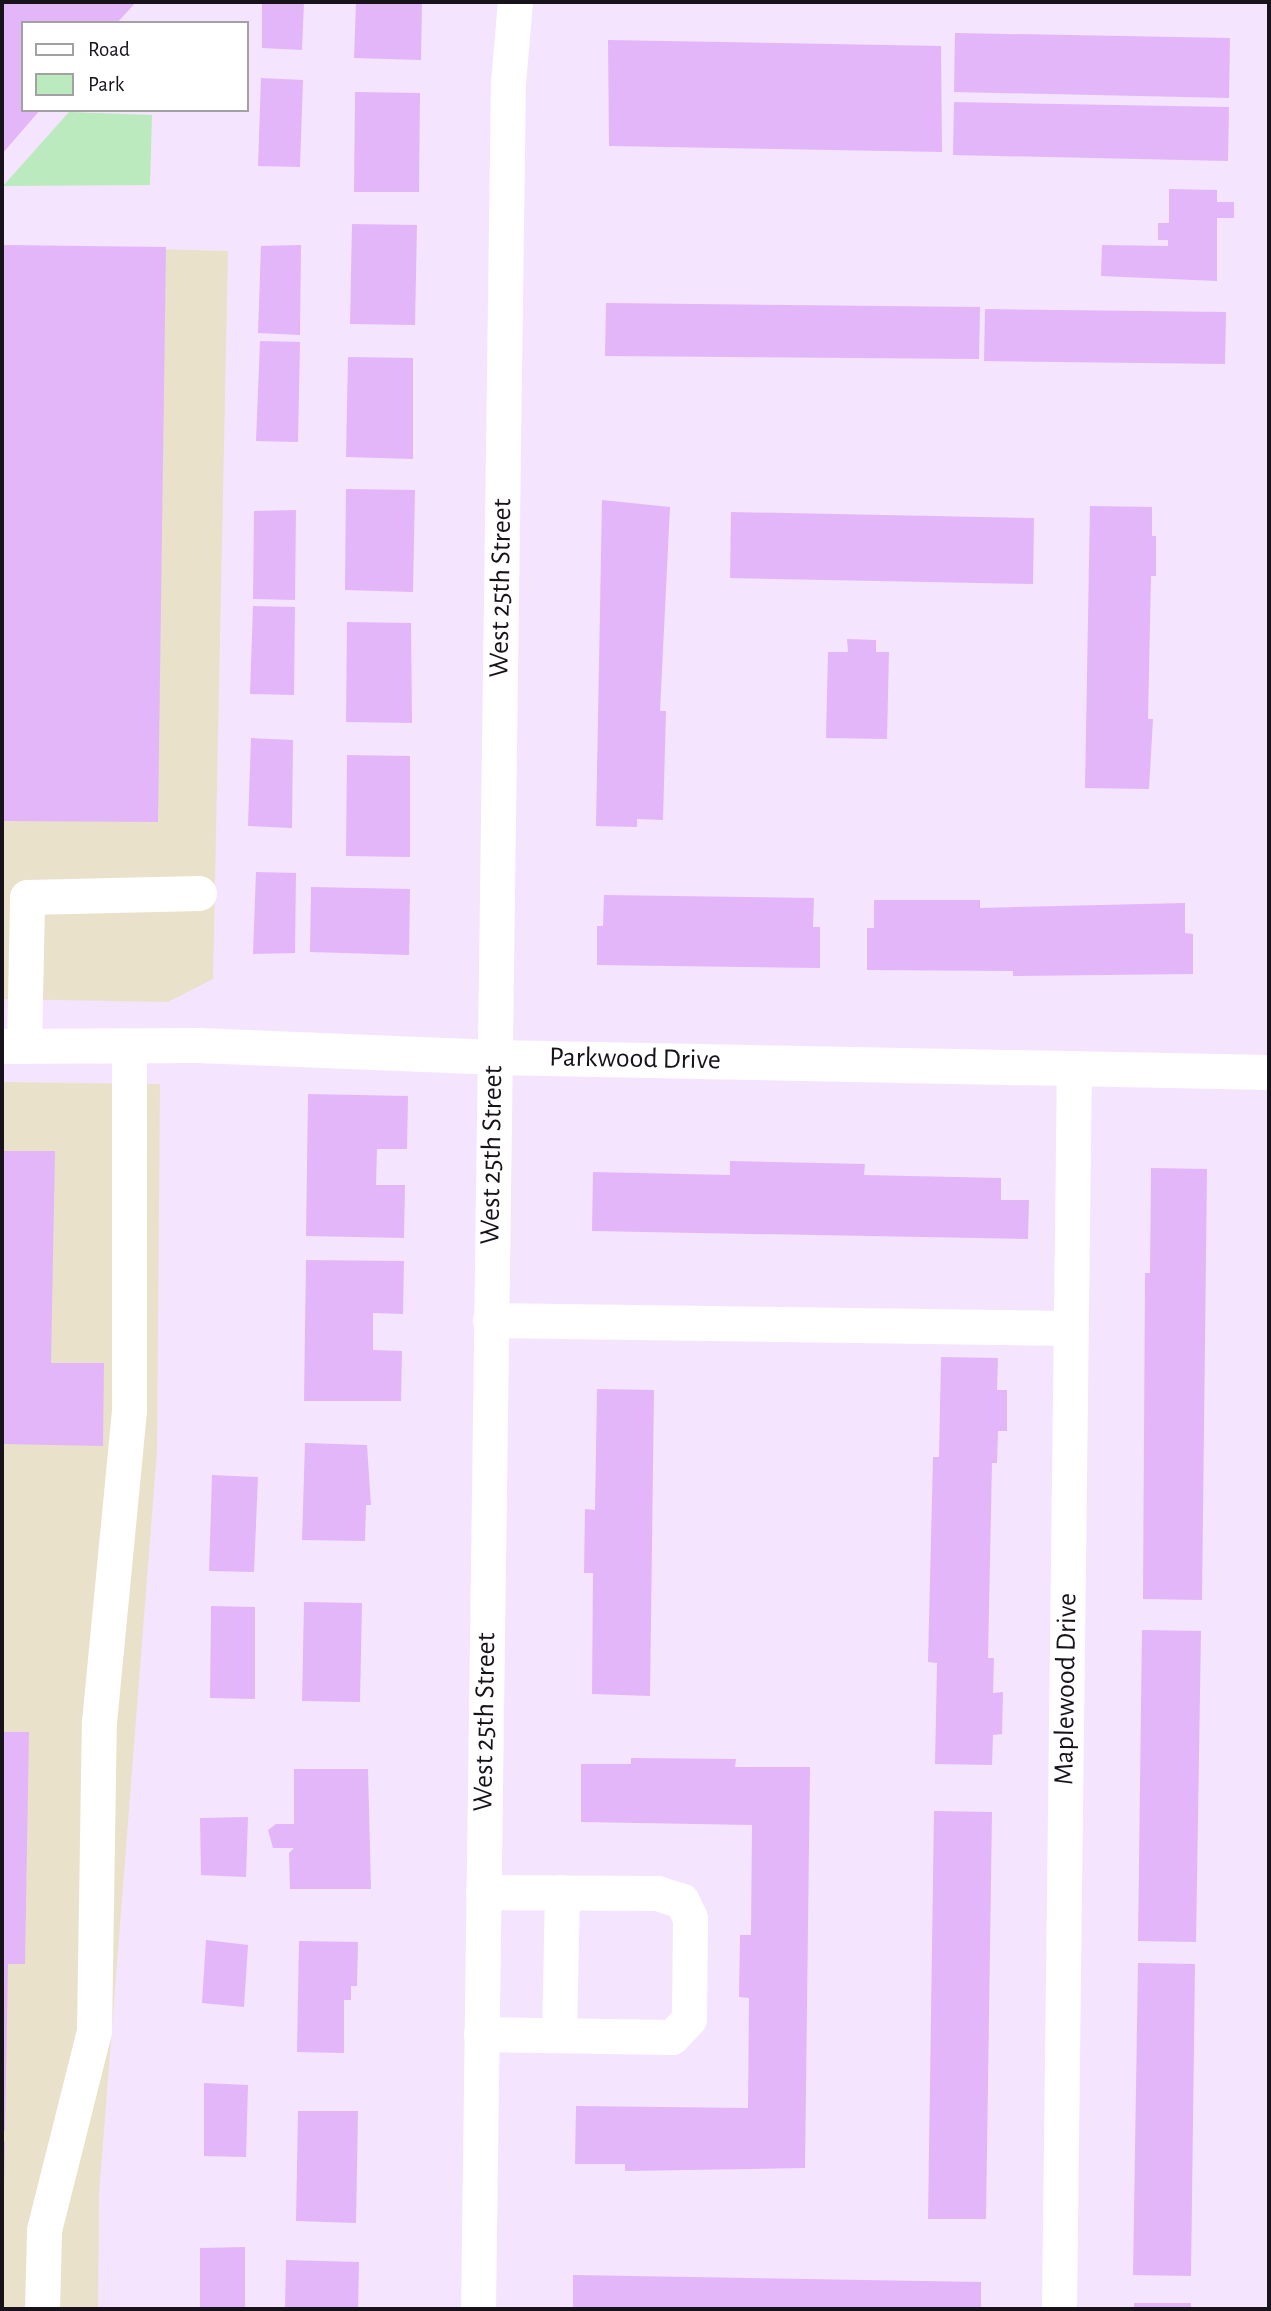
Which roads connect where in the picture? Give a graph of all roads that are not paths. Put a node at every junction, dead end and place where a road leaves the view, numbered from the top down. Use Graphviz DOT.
graph roads {
  1 [pos="515,2"];
  2 [pos="199,893"];
  3 [pos="13,1046"];
  4 [pos="129,1046"];
  5 [pos="494,1057"];
  6 [pos="1074,1068"];
  7 [pos="1269,1072"];
  8 [pos="490,1320"];
  9 [pos="1071,1328"];
  10 [pos="483,1892"];
  11 [pos="562,1892"];
  12 [pos="481,2034"];
  13 [pos="559,2035"];
  14 [pos="42,2309"];
  15 [pos="478,2309"];
  16 [pos="1059,2309"];
  1 -- 5 [label="street, West 25th Street"];
  2 -- 3 [label="street"];
  3 -- 4 [label="street, Parkwood Drive"];
  4 -- 5 [label="street, Parkwood Drive"];
  4 -- 14 [label="street"];
  5 -- 6 [label="street, Parkwood Drive"];
  5 -- 8 [label="street, West 25th Street"];
  6 -- 7 [label="street, Parkwood Drive"];
  6 -- 9 [label="street, Maplewood Drive"];
  8 -- 9 [label="street"];
  8 -- 10 [label="street, West 25th Street"];
  9 -- 16 [label="street, Maplewood Drive"];
  10 -- 11 [label="street"];
  10 -- 12 [label="street, West 25th Street"];
  11 -- 13 [label="street"];
  11 -- 13 [label="street"];
  12 -- 13 [label="street"];
  12 -- 15 [label="street, West 25th Street"];
}
